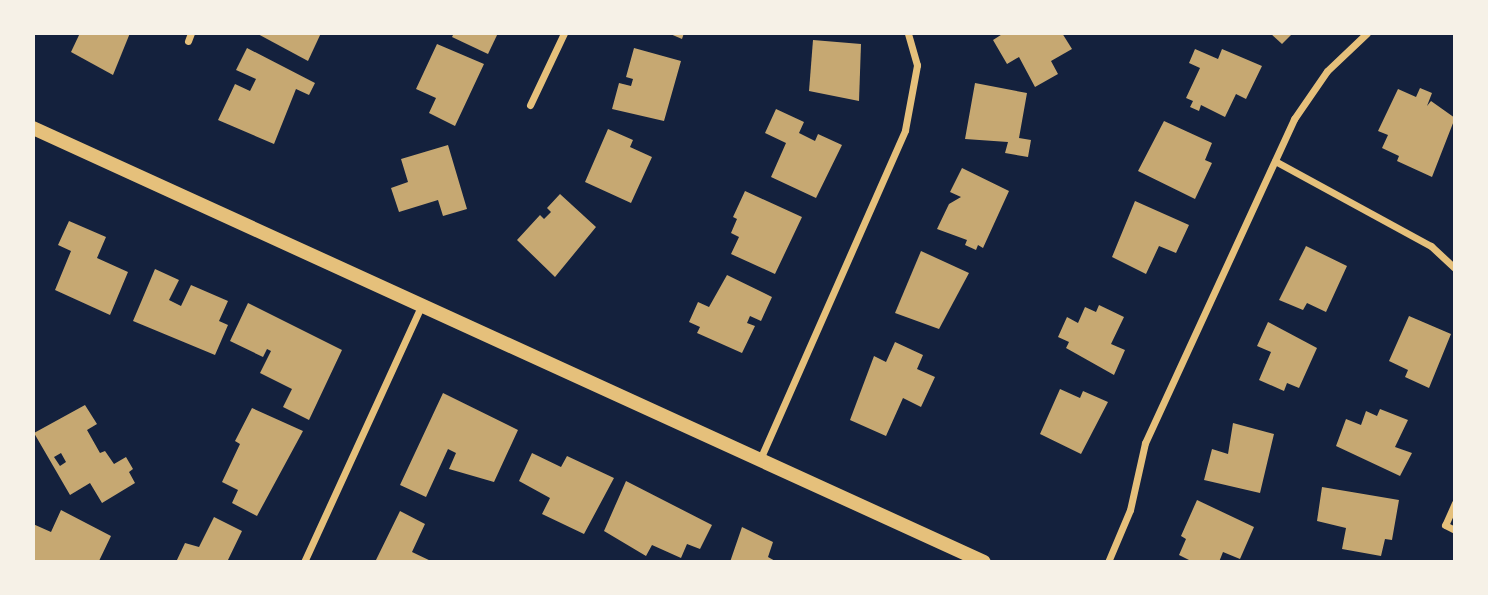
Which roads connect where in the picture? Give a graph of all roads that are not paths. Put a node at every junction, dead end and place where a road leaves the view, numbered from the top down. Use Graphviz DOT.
graph roads {
  1 [pos="191,33"];
  2 [pos="564,33"];
  3 [pos="908,33"];
  4 [pos="1367,33"];
  5 [pos="188,41"];
  6 [pos="530,106"];
  7 [pos="33,128"];
  8 [pos="1275,161"];
  9 [pos="1455,268"];
  10 [pos="421,305"];
  11 [pos="761,457"];
  12 [pos="1455,503"];
  13 [pos="1455,530"];
  14 [pos="304,562"];
  15 [pos="984,562"];
  16 [pos="1108,562"];
  1 -- 5 [label="street"];
  2 -- 6 [label="street"];
  3 -- 11 [label="street"];
  4 -- 8 [label="street"];
  7 -- 10 [label="main road"];
  8 -- 9 [label="street"];
  8 -- 16 [label="street"];
  10 -- 11 [label="main road"];
  10 -- 14 [label="street"];
  11 -- 15 [label="main road"];
  12 -- 13 [label="street"];
}
